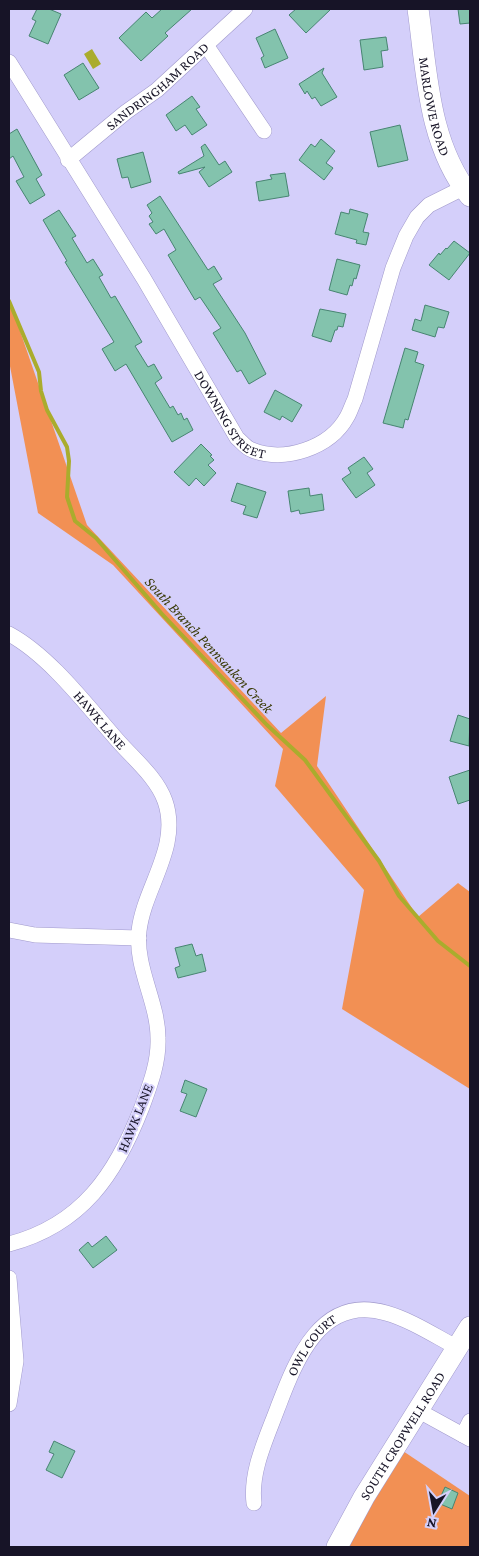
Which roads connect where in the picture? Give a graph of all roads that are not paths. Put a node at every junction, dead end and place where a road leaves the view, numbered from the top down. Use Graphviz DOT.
graph roads {
  1 [pos="245,9"];
  2 [pos="418,9"];
  3 [pos="206,45"];
  4 [pos="9,62"];
  5 [pos="264,131"];
  6 [pos="68,160"];
  7 [pos="467,192"];
  8 [pos="9,634"];
  9 [pos="9,930"];
  10 [pos="138,938"];
  11 [pos="9,1244"];
  12 [pos="9,1278"];
  13 [pos="470,1328"];
  14 [pos="458,1348"];
  15 [pos="9,1404"];
  16 [pos="419,1411"];
  17 [pos="470,1421"];
  18 [pos="466,1437"];
  19 [pos="254,1502"];
  20 [pos="337,1547"];
  1 -- 3 [label="street, SANDRINGHAM ROAD"];
  2 -- 7 [label="street, MARLOWE ROAD"];
  3 -- 5 [label="street"];
  3 -- 6 [label="street, SANDRINGHAM ROAD"];
  4 -- 6 [label="street, DOWNING STREET"];
  6 -- 7 [label="street, DOWNING STREET"];
  8 -- 10 [label="street, HAWK LANE"];
  9 -- 10 [label="street"];
  10 -- 11 [label="street, HAWK LANE"];
  12 -- 15 [label="street"];
  13 -- 14 [label="street, SOUTH CROPWELL ROAD"];
  14 -- 16 [label="street, SOUTH CROPWELL ROAD"];
  14 -- 19 [label="street, OWL COURT"];
  16 -- 18 [label="street"];
  16 -- 20 [label="street, SOUTH CROPWELL ROAD"];
  17 -- 18 [label="street"];
}
